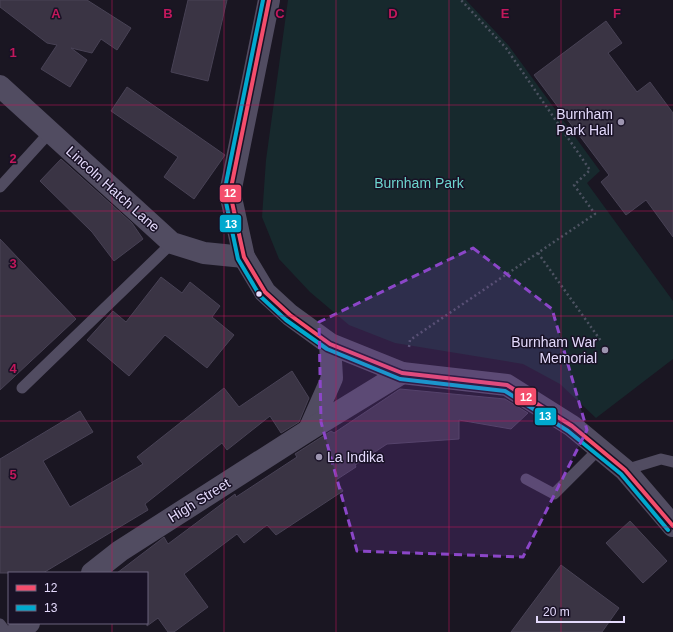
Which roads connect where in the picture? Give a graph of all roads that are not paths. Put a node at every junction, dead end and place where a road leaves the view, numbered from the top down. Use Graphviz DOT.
graph roads {
  1 [pos="269,0"];
  2 [pos="0,86"];
  3 [pos="50,132"];
  4 [pos="0,187"];
  5 [pos="172,243"];
  6 [pos="244,258"];
  7 [pos="330,344"];
  8 [pos="402,373"];
  9 [pos="22,388"];
  10 [pos="309,430"];
  11 [pos="599,449"];
  12 [pos="673,462"];
  13 [pos="625,470"];
  14 [pos="526,479"];
  15 [pos="673,526"];
  16 [pos="93,572"];
  17 [pos="0,624"];
  18 [pos="28,624"];
  19 [pos="6,632"];
  20 [pos="17,632"];
  1 -- 6 [label="street"];
  2 -- 3 [label="street, Lincoln Hatch Lane"];
  3 -- 4 [label="lane"];
  3 -- 5 [label="street, Lincoln Hatch Lane"];
  5 -- 6 [label="street, Lincoln Hatch Lane"];
  5 -- 9 [label="lane"];
  6 -- 7 [label="street"];
  7 -- 8 [label="street"];
  7 -- 10 [label="street"];
  8 -- 10 [label="street, High Street"];
  8 -- 11 [label="street"];
  10 -- 16 [label="street, High Street"];
  11 -- 13 [label="street"];
  11 -- 14 [label="lane"];
  12 -- 13 [label="lane"];
  13 -- 15 [label="street"];
  17 -- 19 [label="lane"];
  18 -- 20 [label="street"];
}
